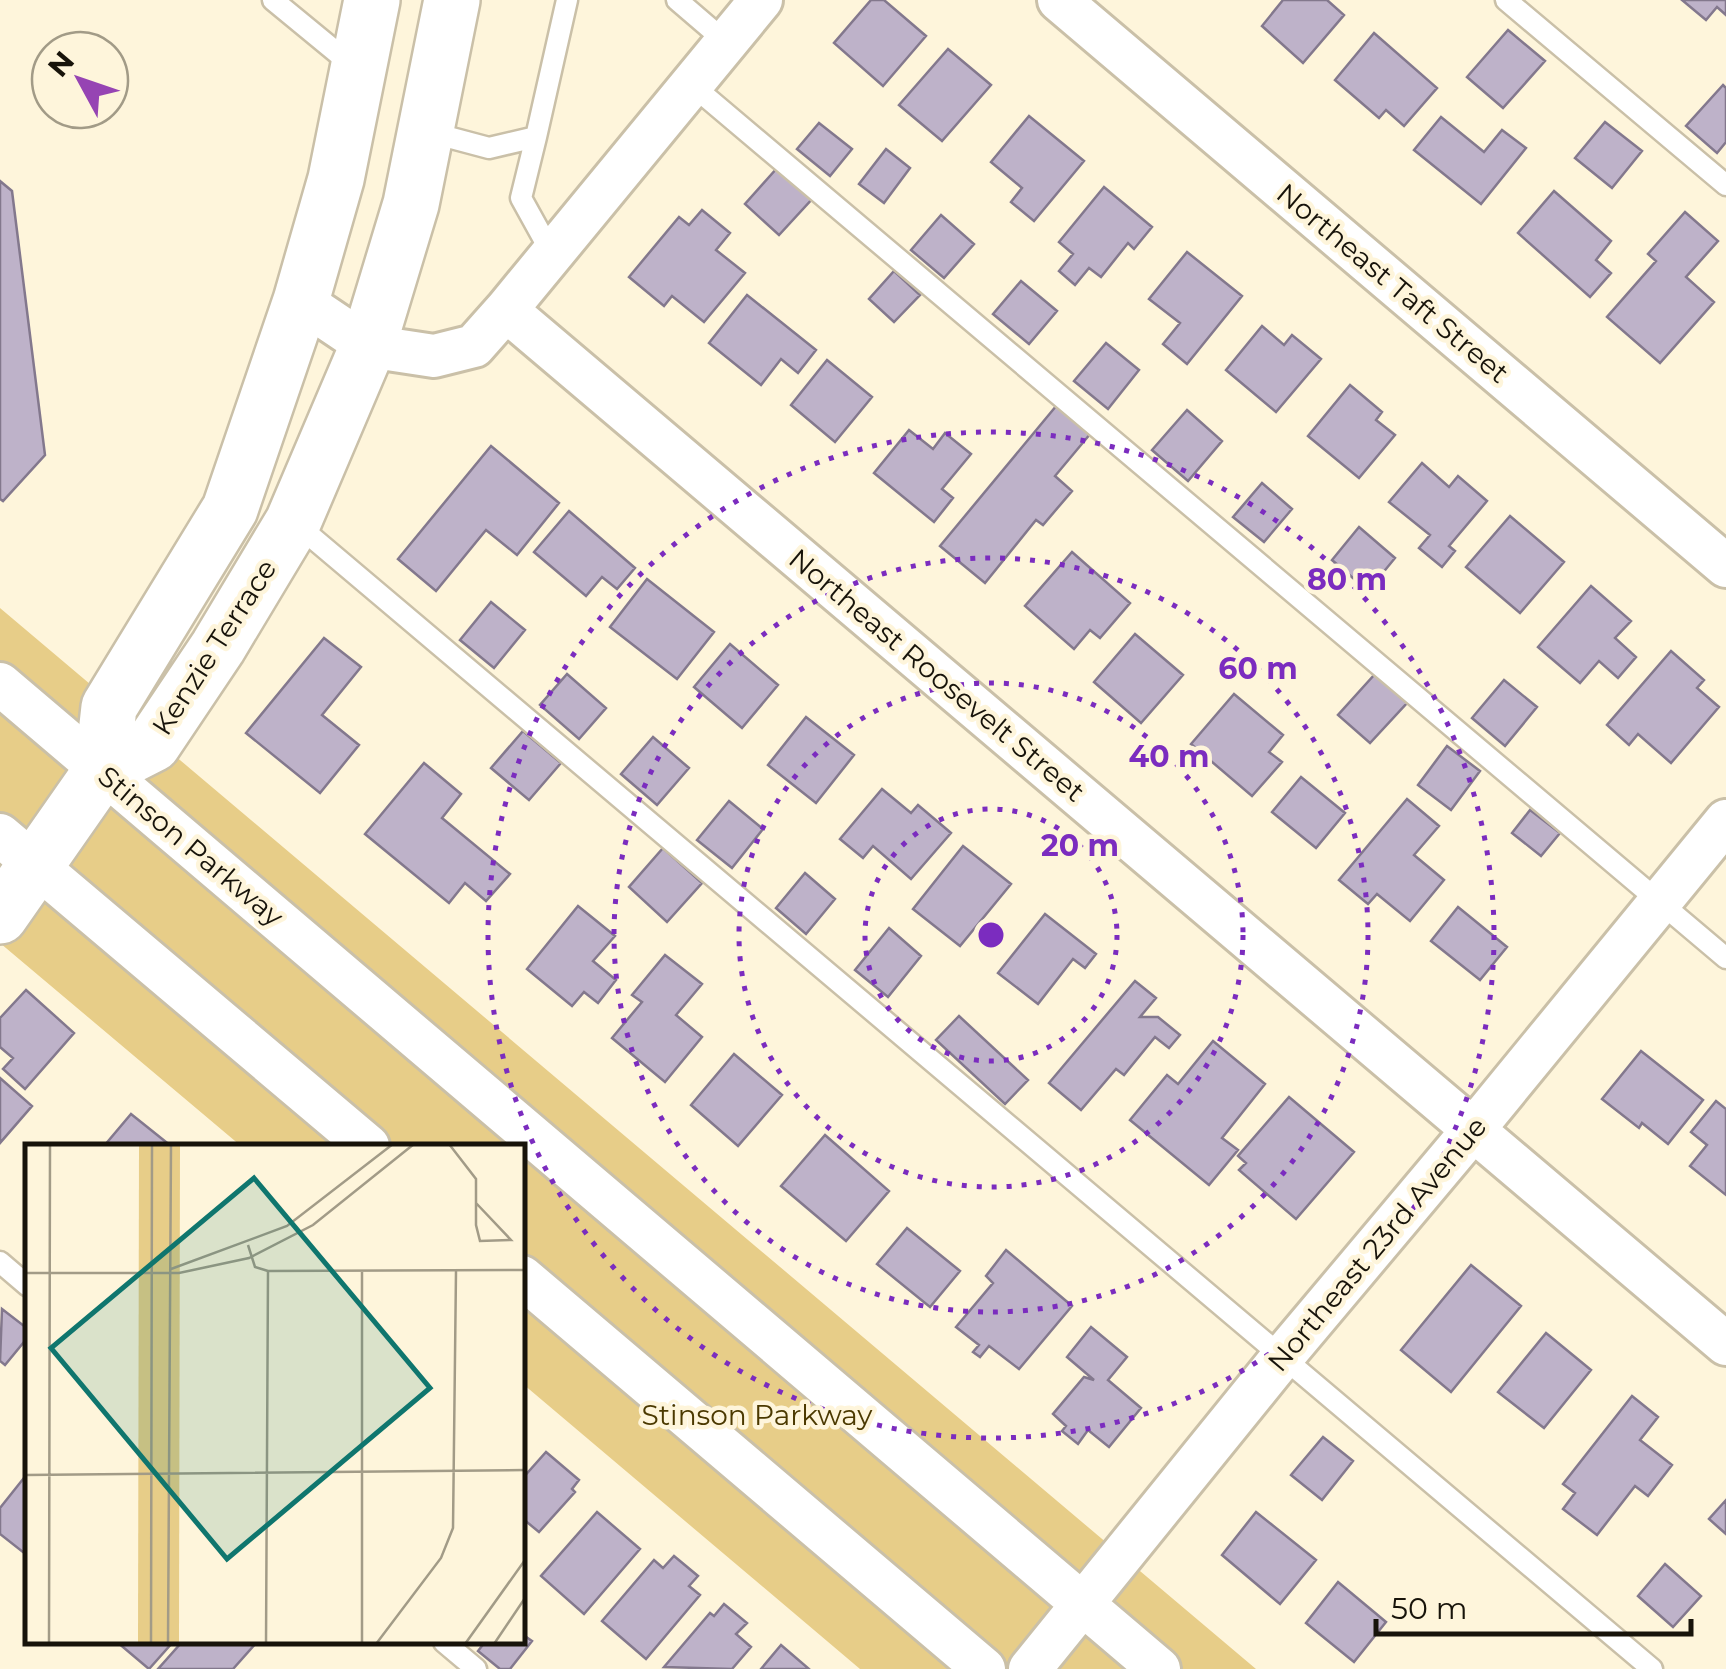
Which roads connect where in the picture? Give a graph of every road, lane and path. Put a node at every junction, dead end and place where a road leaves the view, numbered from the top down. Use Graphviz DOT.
graph roads {
  1 [pos="272,0"];
  2 [pos="372,0"];
  3 [pos="452,0"];
  4 [pos="567,0"];
  5 [pos="677,0"];
  6 [pos="761,0"];
  7 [pos="1059,0"];
  8 [pos="1506,0"];
  9 [pos="726,42"];
  10 [pos="359,71"];
  11 [pos="692,85"];
  12 [pos="427,132"];
  13 [pos="536,137"];
  14 [pos="1726,185"];
  15 [pos="552,254"];
  16 [pos="301,300"];
  17 [pos="506,310"];
  18 [pos="368,346"];
  19 [pos="293,522"];
  20 [pos="1726,566"];
  21 [pos="0,684"];
  22 [pos="102,770"];
  23 [pos="1726,821"];
  24 [pos="18,850"];
  25 [pos="1658,902"];
  26 [pos="0,916"];
  27 [pos="1726,958"];
  28 [pos="1473,1130"];
  29 [pos="366,1144"];
  30 [pos="0,1262"];
  31 [pos="525,1281"];
  32 [pos="25,1283"];
  33 [pos="1726,1344"];
  34 [pos="1284,1355"];
  35 [pos="1082,1603"];
  36 [pos="446,1644"];
  37 [pos="476,1669"];
  38 [pos="984,1669"];
  39 [pos="1030,1669"];
  40 [pos="1160,1669"];
  41 [pos="1652,1669"];
  1 -- 10 [label="lane"];
  2 -- 10 [label="main road, Kenzie Terrace"];
  3 -- 12 [label="main road, Kenzie Terrace"];
  4 -- 13 [label="lane"];
  5 -- 9 [label="lane"];
  6 -- 9 [label="street"];
  7 -- 20 [label="street, Northeast Taft Street"];
  8 -- 14 [label="lane"];
  9 -- 11 [label="street"];
  10 -- 16 [label="main road, Kenzie Terrace"];
  11 -- 15 [label="street"];
  11 -- 25 [label="lane"];
  12 -- 13 [label="lane"];
  12 -- 18 [label="main road, Kenzie Terrace"];
  13 -- 15 [label="lane"];
  15 -- 17 [label="street"];
  16 -- 18 [label="street"];
  16 -- 22 [label="main road, Kenzie Terrace"];
  17 -- 18 [label="street"];
  17 -- 28 [label="street, Northeast Roosevelt Street"];
  18 -- 19 [label="main road, Kenzie Terrace"];
  19 -- 22 [label="main road, Kenzie Terrace"];
  19 -- 34 [label="lane"];
  21 -- 22 [label="street, Stinson Parkway"];
  22 -- 24 [label="main road"];
  22 -- 35 [label="street, Stinson Parkway"];
  23 -- 25 [label="street, Northeast 23rd Avenue"];
  24 -- 26 [label="main road"];
  24 -- 29 [label="street"];
  25 -- 27 [label="lane"];
  25 -- 28 [label="street, Northeast 23rd Avenue"];
  28 -- 33 [label="street, Northeast Roosevelt Street"];
  28 -- 34 [label="street, Northeast 23rd Avenue"];
  30 -- 32 [label="lane"];
  31 -- 38 [label="street"];
  34 -- 35 [label="street, Northeast 23rd Avenue"];
  34 -- 41 [label="lane"];
  35 -- 39 [label="street, Northeast 23rd Avenue"];
  35 -- 40 [label="street, Stinson Parkway"];
  36 -- 37 [label="lane"];
}
